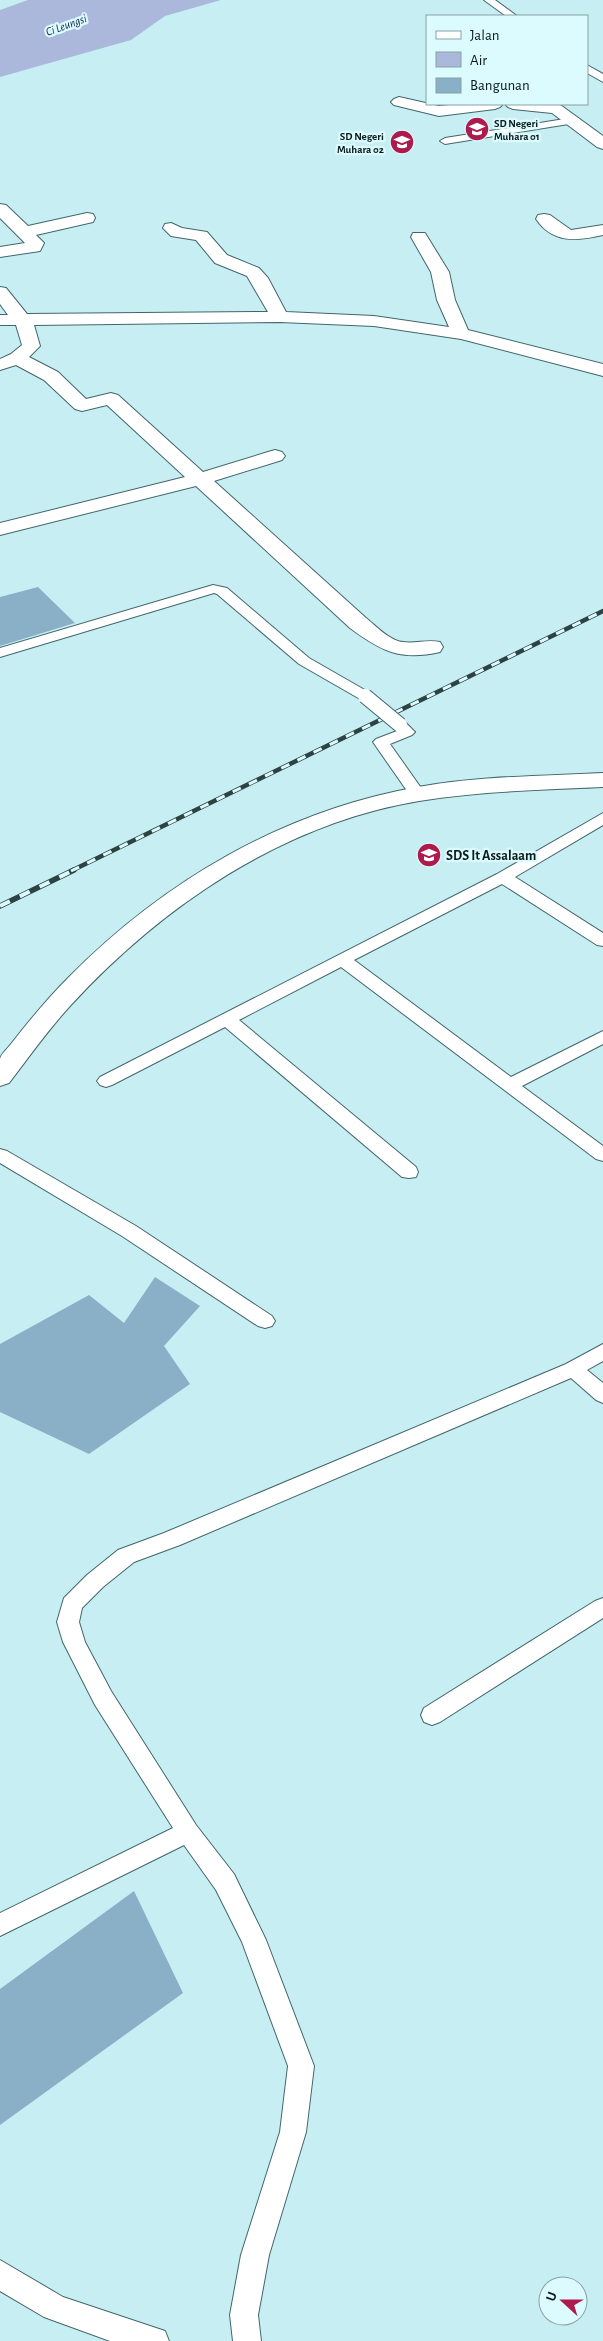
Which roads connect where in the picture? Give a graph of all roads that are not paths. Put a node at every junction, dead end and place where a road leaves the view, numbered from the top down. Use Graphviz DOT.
graph roads {
  1 [pos="489,0"];
  2 [pos="511,15"];
  3 [pos="588,69"];
  4 [pos="603,79"];
  5 [pos="400,102"];
  6 [pos="487,105"];
  7 [pos="532,105"];
  8 [pos="552,106"];
  9 [pos="572,121"];
  10 [pos="445,141"];
  11 [pos="603,144"];
  12 [pos="0,209"];
  13 [pos="87,218"];
  14 [pos="544,219"];
  15 [pos="171,228"];
  16 [pos="603,230"];
  17 [pos="24,232"];
  18 [pos="419,237"];
  19 [pos="0,252"];
  20 [pos="0,292"];
  21 [pos="280,317"];
  22 [pos="21,318"];
  23 [pos="0,320"];
  24 [pos="461,334"];
  25 [pos="9,362"];
  26 [pos="603,370"];
  27 [pos="275,456"];
  28 [pos="201,479"];
  29 [pos="0,528"];
  30 [pos="432,647"];
  31 [pos="0,654"];
  32 [pos="365,696"];
  33 [pos="603,780"];
  34 [pos="418,794"];
  35 [pos="603,818"];
  36 [pos="503,877"];
  37 [pos="603,941"];
  38 [pos="343,960"];
  39 [pos="228,1019"];
  40 [pos="603,1037"];
  41 [pos="0,1077"];
  42 [pos="106,1081"];
  43 [pos="509,1085"];
  44 [pos="603,1156"];
  45 [pos="1,1159"];
  46 [pos="409,1172"];
  47 [pos="266,1321"];
  48 [pos="603,1351"];
  49 [pos="573,1369"];
  50 [pos="603,1394"];
  51 [pos="603,1607"];
  52 [pos="432,1715"];
  53 [pos="188,1832"];
  54 [pos="0,1925"];
  55 [pos="0,2274"];
  56 [pos="155,2341"];
  57 [pos="247,2341"];
  1 -- 2 [label="lane"];
  3 -- 4 [label="lane"];
  5 -- 6 [label="street"];
  7 -- 8 [label="street"];
  8 -- 9 [label="street"];
  9 -- 10 [label="lane"];
  9 -- 11 [label="street"];
  12 -- 17 [label="street"];
  13 -- 17 [label="street"];
  14 -- 16 [label="street"];
  15 -- 21 [label="street"];
  17 -- 19 [label="street"];
  18 -- 24 [label="street"];
  20 -- 22 [label="street"];
  21 -- 22 [label="street"];
  21 -- 24 [label="street"];
  22 -- 23 [label="street"];
  22 -- 25 [label="street"];
  24 -- 26 [label="street"];
  25 -- 28 [label="street"];
  27 -- 28 [label="street"];
  28 -- 29 [label="street"];
  28 -- 30 [label="street"];
  31 -- 32 [label="lane"];
  32 -- 34 [label="lane, bridge"];
  33 -- 34 [label="street"];
  34 -- 41 [label="street"];
  35 -- 36 [label="lane"];
  36 -- 37 [label="lane"];
  36 -- 38 [label="lane"];
  38 -- 39 [label="lane"];
  38 -- 43 [label="lane"];
  39 -- 42 [label="lane"];
  39 -- 46 [label="lane"];
  40 -- 43 [label="lane"];
  43 -- 44 [label="lane"];
  45 -- 47 [label="lane"];
  48 -- 49 [label="lane"];
  49 -- 50 [label="lane"];
  49 -- 53 [label="lane"];
  51 -- 52 [label="lane"];
  53 -- 54 [label="lane"];
  53 -- 57 [label="lane"];
  55 -- 56 [label="lane"];
}
